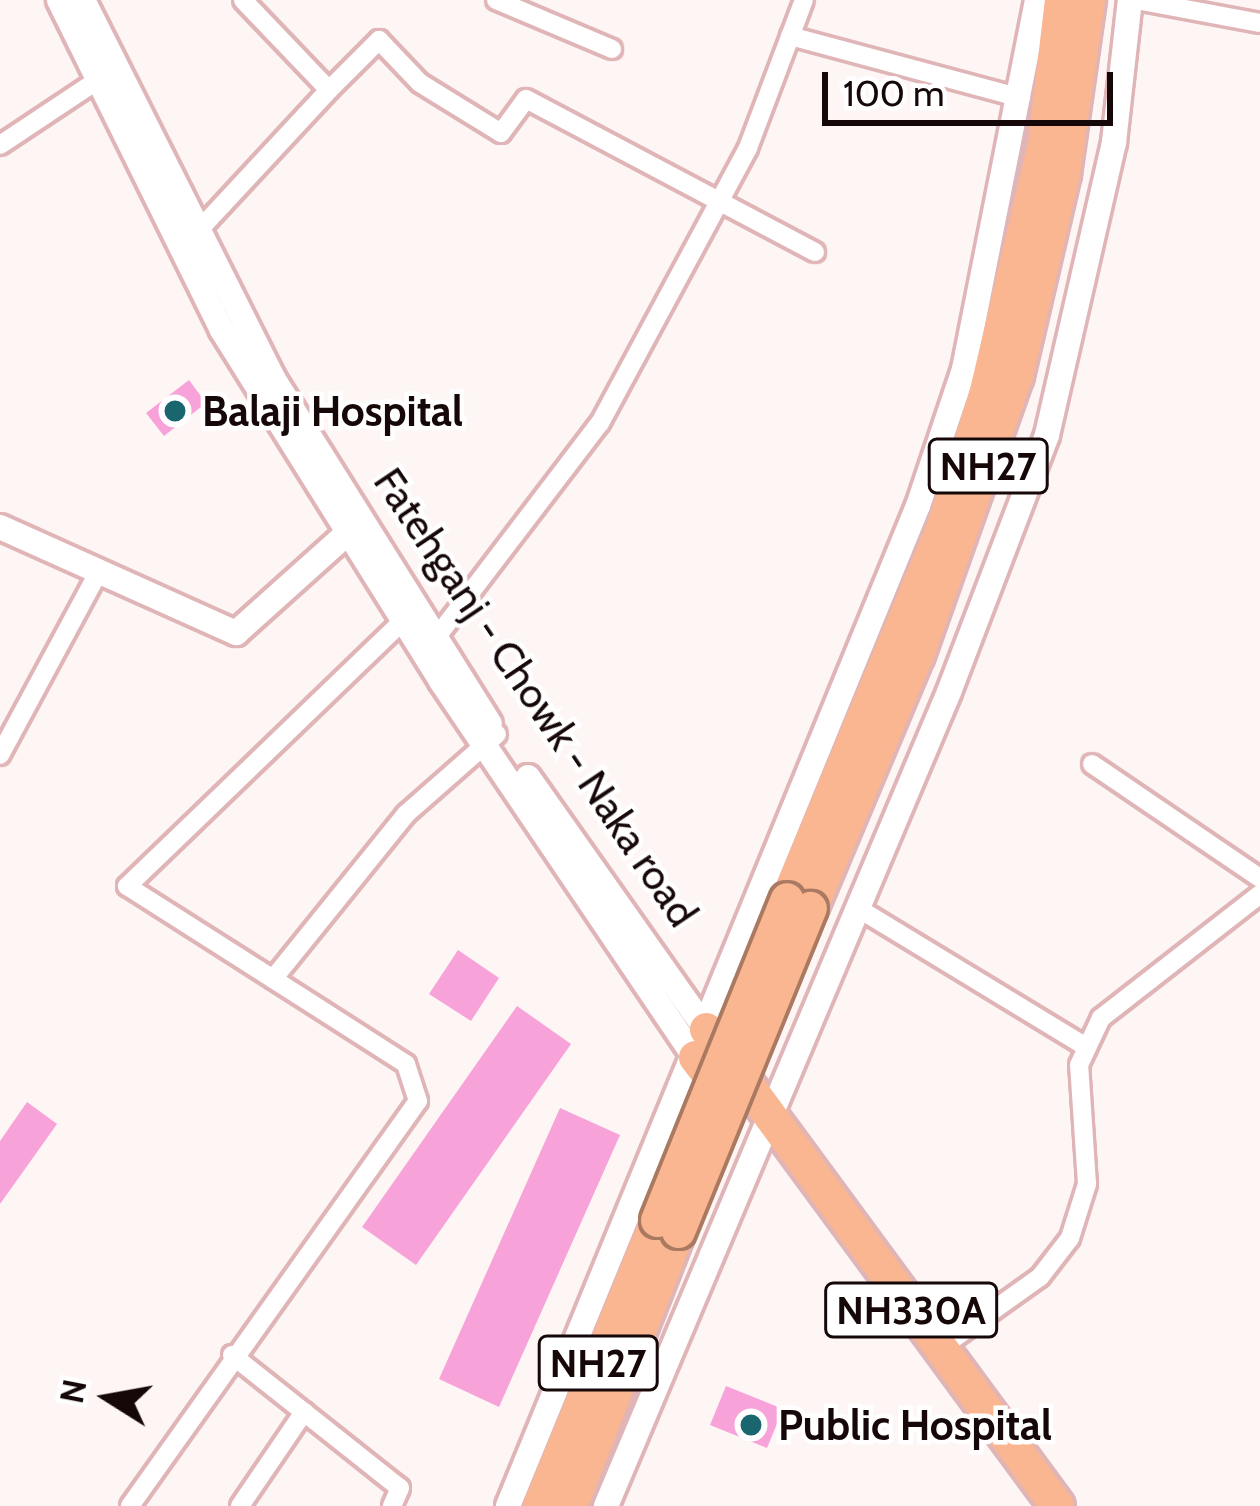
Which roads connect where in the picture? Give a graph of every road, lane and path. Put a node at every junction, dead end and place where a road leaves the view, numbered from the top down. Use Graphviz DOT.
graph roads {
  1 [pos="59,0"];
  2 [pos="83,0"];
  3 [pos="243,0"];
  4 [pos="496,0"];
  5 [pos="804,0"];
  6 [pos="1037,0"];
  7 [pos="1061,0"];
  8 [pos="1088,0"];
  9 [pos="1134,0"];
  10 [pos="1260,22"];
  11 [pos="790,36"];
  12 [pos="612,49"];
  13 [pos="101,78"];
  14 [pos="329,90"];
  15 [pos="1021,98"];
  16 [pos="0,145"];
  17 [pos="720,202"];
  18 [pos="199,230"];
  19 [pos="815,252"];
  20 [pos="0,527"];
  21 [pos="354,527"];
  22 [pos="99,571"];
  23 [pos="409,614"];
  24 [pos="436,638"];
  25 [pos="491,740"];
  26 [pos="0,755"];
  27 [pos="1092,764"];
  28 [pos="1260,878"];
  29 [pos="1260,894"];
  30 [pos="798,904"];
  31 [pos="856,907"];
  32 [pos="273,979"];
  33 [pos="701,1043"];
  34 [pos="1085,1046"];
  35 [pos="761,1125"];
  36 [pos="667,1226"];
  37 [pos="939,1348"];
  38 [pos="232,1354"];
  39 [pos="304,1412"];
  40 [pos="130,1506"];
  41 [pos="240,1506"];
  42 [pos="392,1506"];
  43 [pos="508,1506"];
  44 [pos="539,1506"];
  45 [pos="570,1506"];
  46 [pos="606,1506"];
  47 [pos="1037,1506"];
  48 [pos="1057,1506"];
  1 -- 13 [label="street"];
  2 -- 18 [label="street, Fatehganj - Chowk - Naka road"];
  3 -- 14 [label="street"];
  4 -- 12 [label="street"];
  5 -- 11 [label="street"];
  6 -- 15 [label="street"];
  7 -- 30 [label="highway, NH27"];
  8 -- 30 [label="highway, NH27"];
  9 -- 10 [label="street"];
  9 -- 31 [label="street"];
  11 -- 15 [label="street"];
  11 -- 17 [label="street"];
  13 -- 16 [label="street"];
  13 -- 21 [label="street"];
  14 -- 17 [label="street"];
  14 -- 18 [label="street"];
  15 -- 33 [label="street"];
  17 -- 19 [label="street"];
  17 -- 24 [label="street"];
  18 -- 21 [label="street, Fatehganj - Chowk - Naka road"];
  20 -- 22 [label="street"];
  21 -- 22 [label="street"];
  21 -- 23 [label="street"];
  22 -- 26 [label="street"];
  23 -- 24 [label="street, Fatehganj - Chowk - Naka road"];
  23 -- 25 [label="street"];
  23 -- 32 [label="street"];
  24 -- 25 [label="street, Fatehganj - Chowk - Naka road"];
  25 -- 32 [label="street"];
  25 -- 33 [label="street, Fatehganj - Chowk - Naka road"];
  27 -- 28 [label="street"];
  29 -- 34 [label="street"];
  30 -- 36 [label="highway, NH27, bridge"];
  31 -- 34 [label="street"];
  31 -- 35 [label="street"];
  32 -- 38 [label="street"];
  33 -- 35 [label="highway, Fatehganj - Chowk - Naka road / NH330A"];
  33 -- 43 [label="street"];
  34 -- 37 [label="street"];
  35 -- 37 [label="highway, NH330A"];
  35 -- 46 [label="street"];
  35 -- 47 [label="highway, NH330A"];
  36 -- 44 [label="highway, NH27"];
  36 -- 45 [label="highway, NH27"];
  37 -- 48 [label="highway, NH330A"];
  38 -- 39 [label="street"];
  38 -- 40 [label="street"];
  39 -- 41 [label="street"];
  39 -- 42 [label="street"];
}
